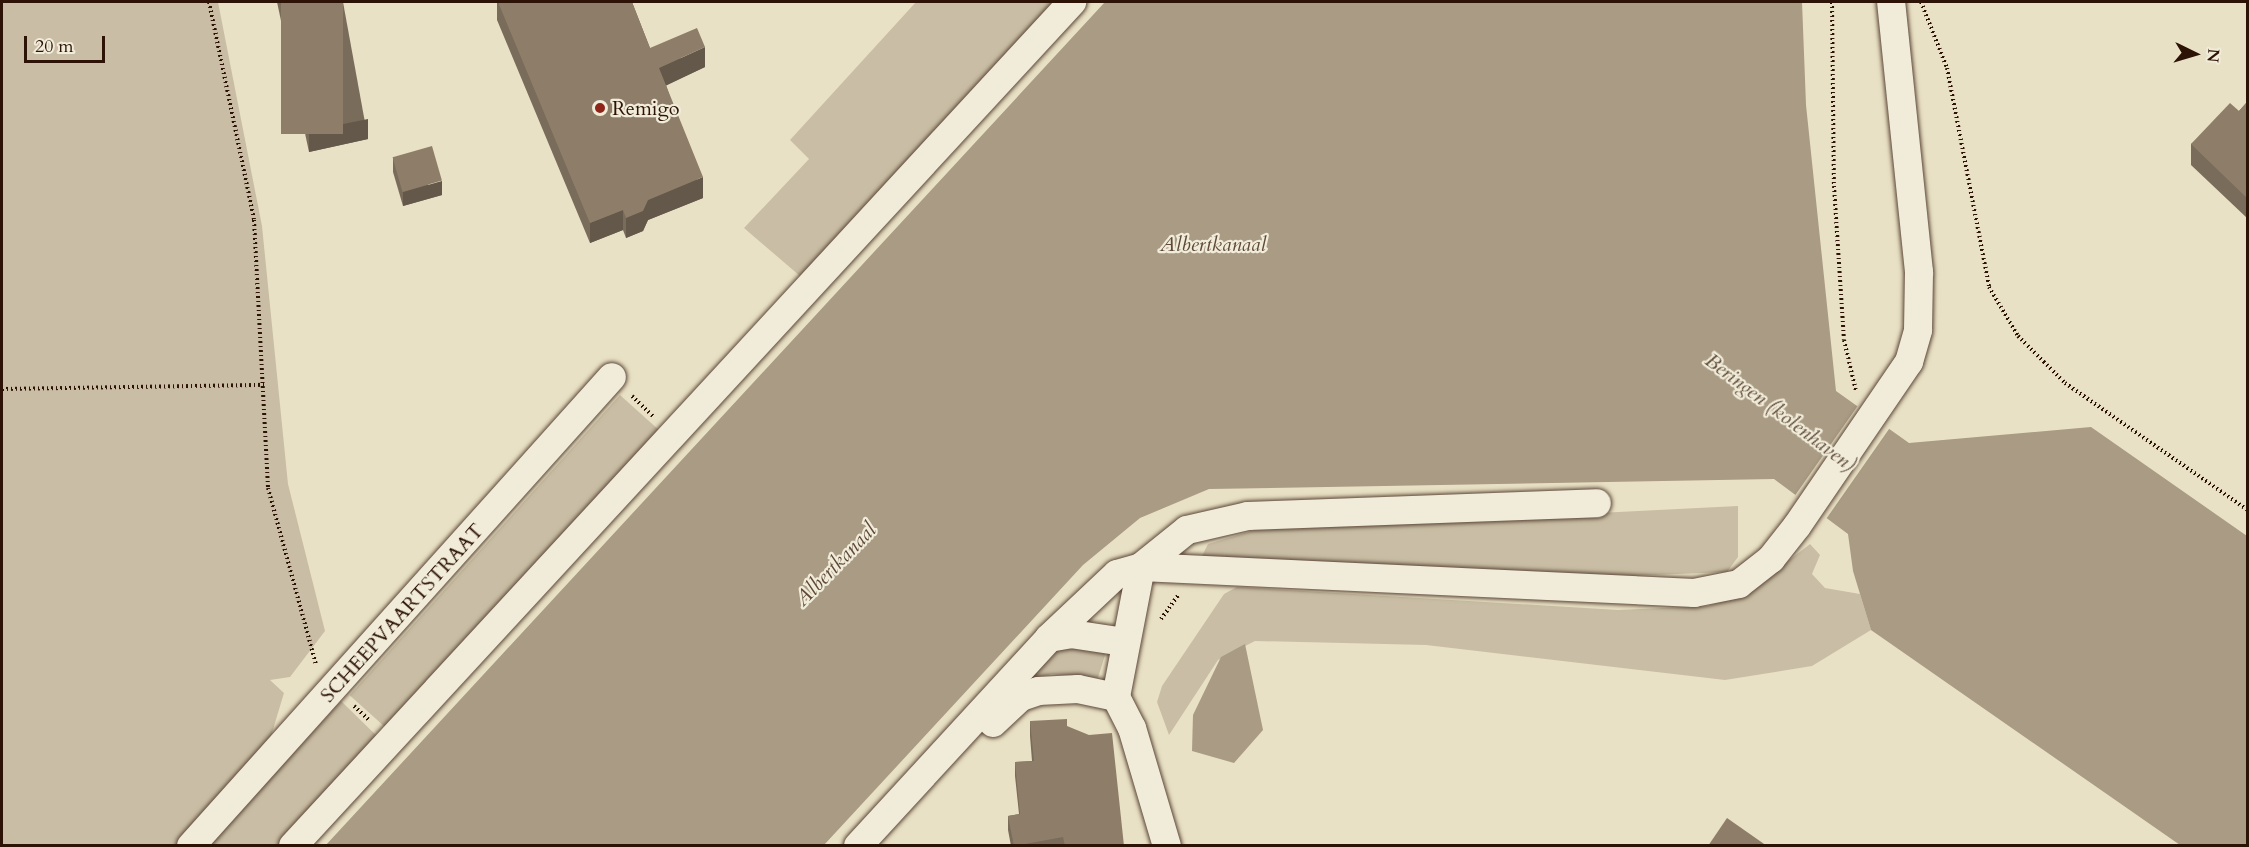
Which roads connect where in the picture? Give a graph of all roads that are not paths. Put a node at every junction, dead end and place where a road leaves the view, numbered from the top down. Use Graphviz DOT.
graph roads {
  1 [pos="1072,2"];
  2 [pos="1891,2"];
  3 [pos="612,377"];
  4 [pos="1597,503"];
  5 [pos="1141,567"];
  6 [pos="1049,638"];
  7 [pos="1124,642"];
  8 [pos="1116,697"];
  9 [pos="191,846"];
  10 [pos="293,846"];
  11 [pos="858,846"];
  12 [pos="881,846"];
  13 [pos="1167,846"];
  1 -- 10 [label="street"];
  2 -- 5 [label="street"];
  3 -- 9 [label="street, SCHEEPVAARTSTRAAT"];
  4 -- 5 [label="street"];
  5 -- 6 [label="street"];
  5 -- 7 [label="street"];
  6 -- 7 [label="street"];
  6 -- 11 [label="street"];
  7 -- 8 [label="street"];
  8 -- 12 [label="street"];
  8 -- 13 [label="street"];
}
